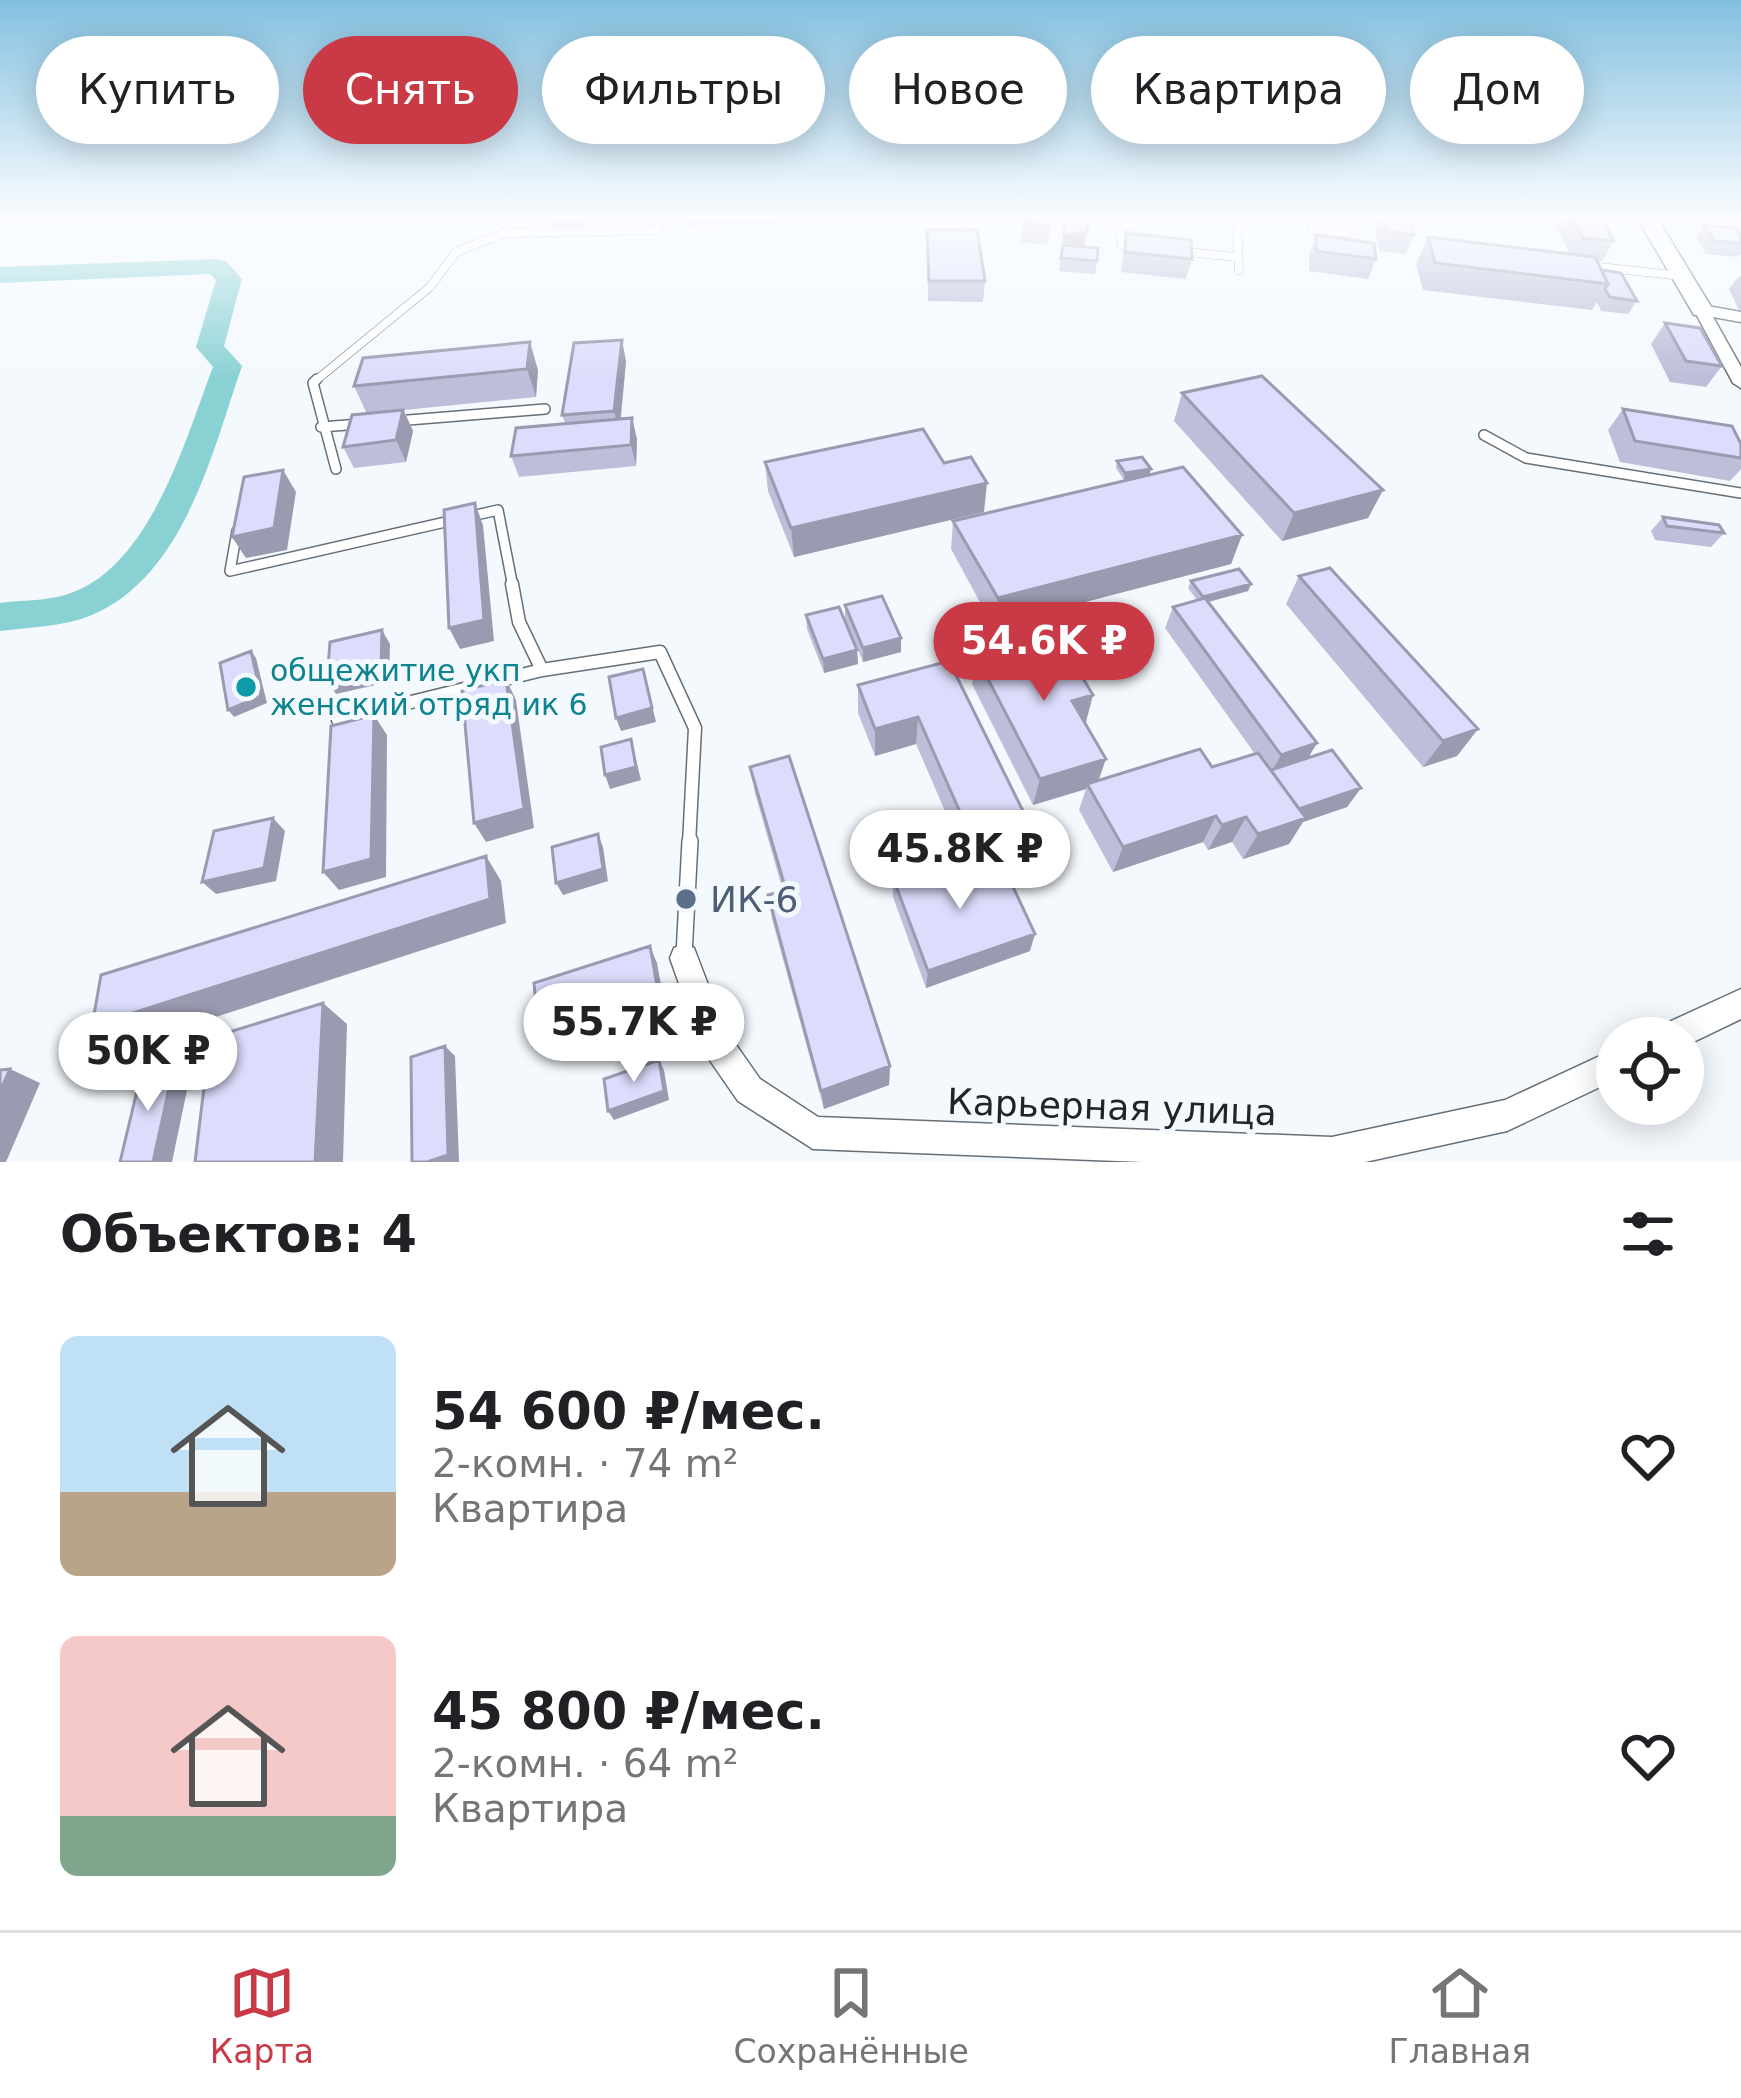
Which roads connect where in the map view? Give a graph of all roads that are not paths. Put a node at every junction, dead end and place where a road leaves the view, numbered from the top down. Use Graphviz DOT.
graph roads {
  1 [pos="442,270"];
  2 [pos="1624,270"];
  3 [pos="1678,270"];
  4 [pos="1682,277"];
  5 [pos="1702,310"];
  6 [pos="1741,317"];
  7 [pos="1741,383"];
  8 [pos="545,409"];
  9 [pos="393,422"];
  10 [pos="369,424"];
  11 [pos="321,427"];
  12 [pos="1484,435"];
  13 [pos="337,469"];
  14 [pos="1741,494"];
  15 [pos="238,524"];
  16 [pos="542,670"];
  17 [pos="338,720"];
  18 [pos="684,958"];
  19 [pos="1741,1004"];
  20 [pos="1704,1021"];
  21 [pos="1596,1073"];
  1 -- 11 [label="lane"];
  2 -- 4 [label="lane"];
  3 -- 4 [label="street"];
  4 -- 5 [label="street"];
  5 -- 6 [label="street"];
  5 -- 7 [label="street"];
  8 -- 9 [label="lane"];
  10 -- 11 [label="lane"];
  11 -- 13 [label="lane"];
  12 -- 14 [label="lane"];
  15 -- 16 [label="lane"];
  16 -- 17 [label="lane"];
  16 -- 18 [label="lane"];
  18 -- 21 [label="street, Карьерная улица"];
  19 -- 20 [label="street"];
}
